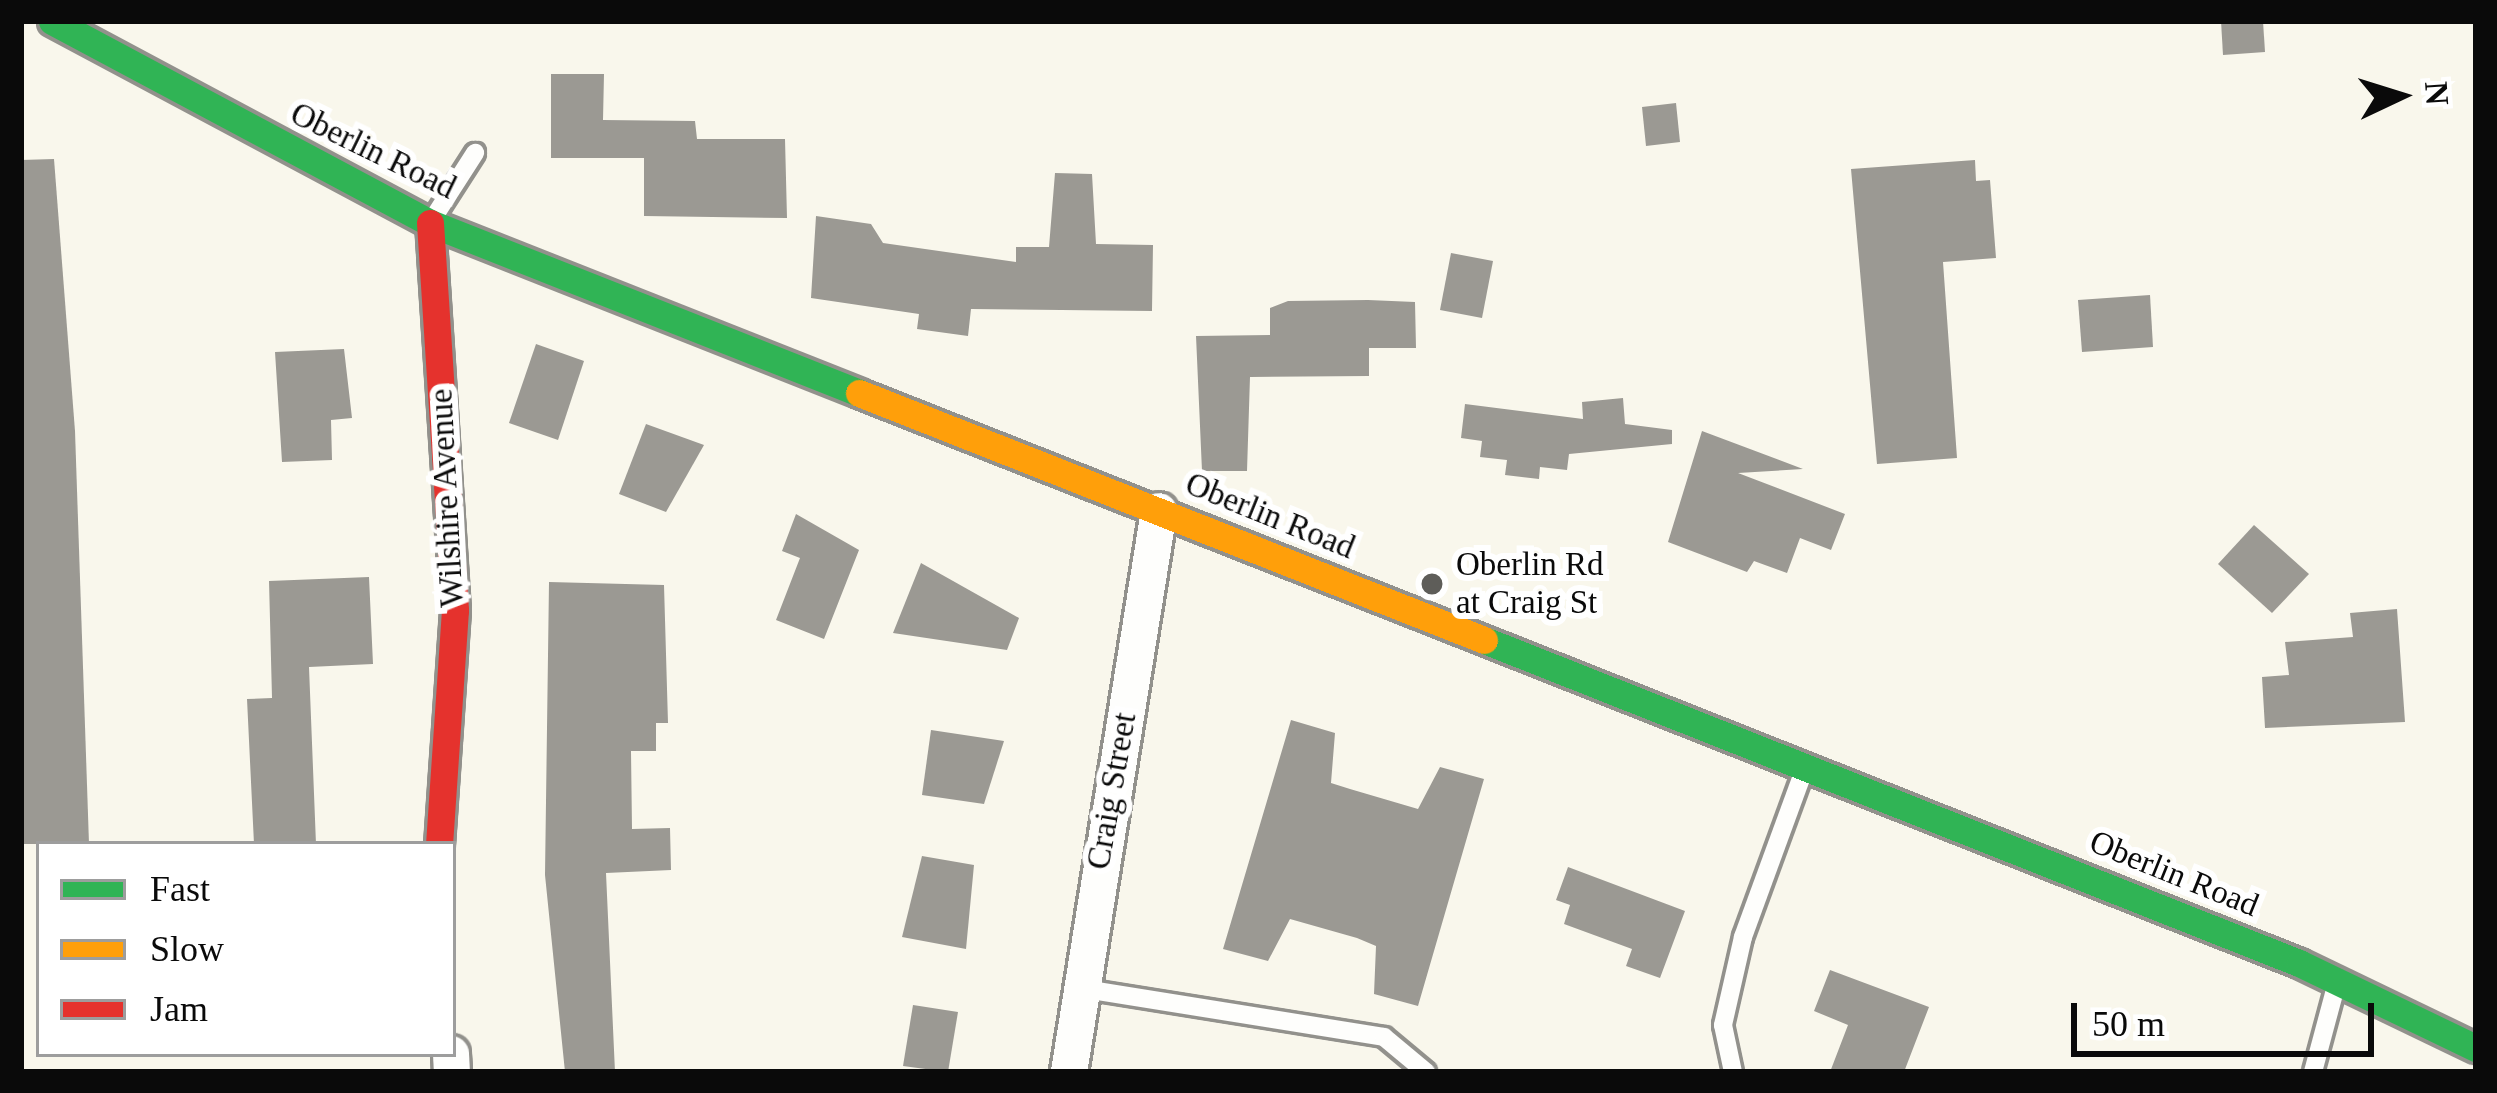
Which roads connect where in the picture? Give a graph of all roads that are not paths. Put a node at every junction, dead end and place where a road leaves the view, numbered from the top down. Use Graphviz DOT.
graph roads {
  1 [pos="71,26"];
  2 [pos="475,153"];
  3 [pos="430,223"];
  4 [pos="1159,511"];
  5 [pos="1806,766"];
  6 [pos="439,841"];
  7 [pos="2338,981"];
  8 [pos="1079,988"];
  9 [pos="2476,1048"];
  10 [pos="1069,1072"];
  11 [pos="1426,1072"];
  12 [pos="1733,1072"];
  13 [pos="2313,1072"];
  1 -- 3 [label="main road, Oberlin Road"];
  2 -- 3 [label="lane"];
  3 -- 4 [label="main road, Oberlin Road"];
  3 -- 6 [label="main road, Wilshire Avenue"];
  4 -- 5 [label="main road, Oberlin Road"];
  4 -- 8 [label="street, Craig Street"];
  5 -- 7 [label="main road, Oberlin Road"];
  5 -- 12 [label="lane"];
  7 -- 9 [label="main road, Oberlin Road"];
  7 -- 13 [label="lane"];
  8 -- 10 [label="street, Craig Street"];
  8 -- 11 [label="lane"];
}
